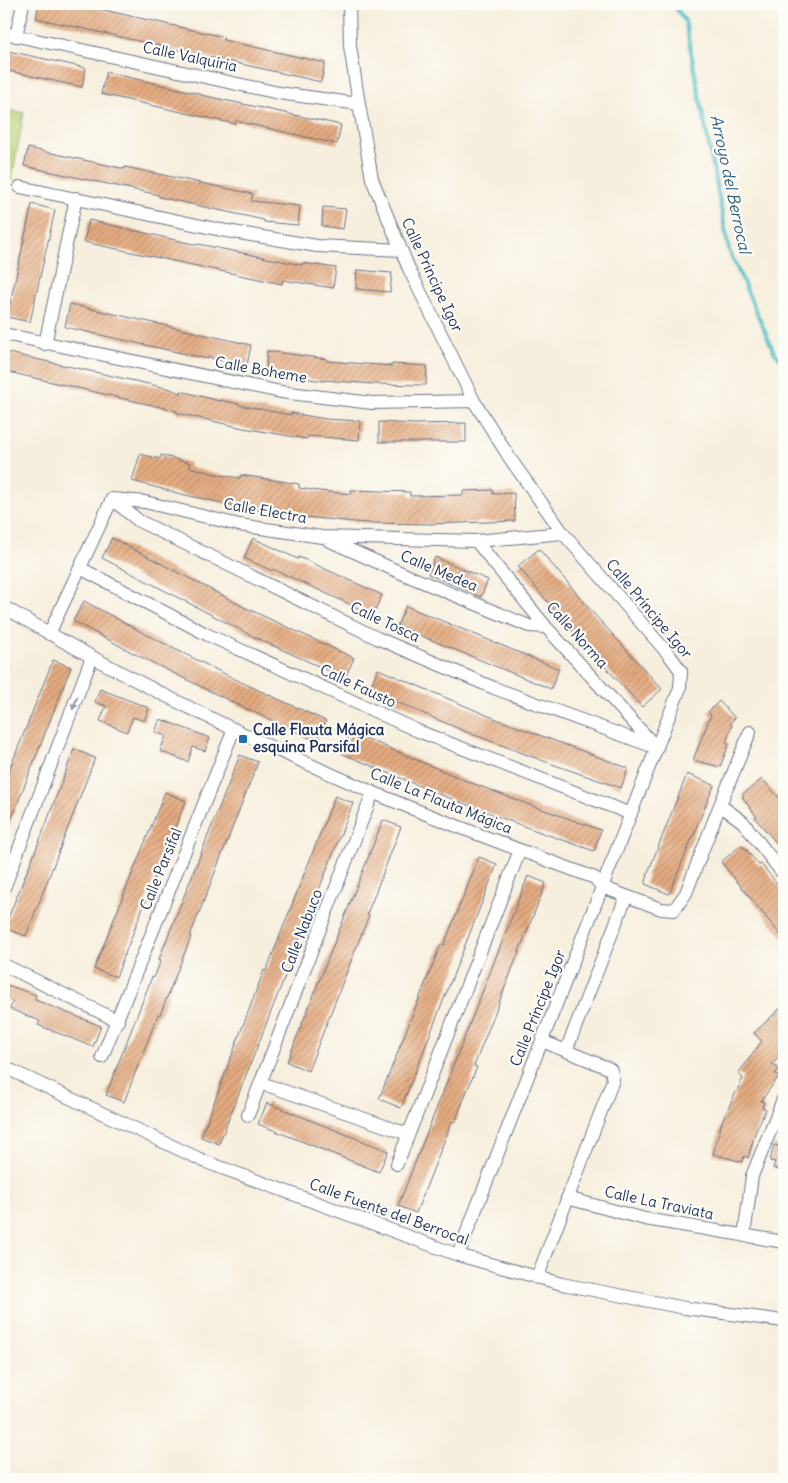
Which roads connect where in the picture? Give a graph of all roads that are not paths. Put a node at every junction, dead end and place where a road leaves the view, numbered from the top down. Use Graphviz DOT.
graph roads {
  1 [pos="23,4"];
  2 [pos="349,4"];
  3 [pos="10,34"];
  4 [pos="358,104"];
  5 [pos="20,187"];
  6 [pos="76,198"];
  7 [pos="401,250"];
  8 [pos="4,334"];
  9 [pos="45,344"];
  10 [pos="474,401"];
  11 [pos="112,499"];
  12 [pos="562,533"];
  13 [pos="322,537"];
  14 [pos="476,541"];
  15 [pos="80,568"];
  16 [pos="4,607"];
  17 [pos="546,627"];
  18 [pos="50,634"];
  19 [pos="92,657"];
  20 [pos="234,728"];
  21 [pos="750,732"];
  22 [pos="657,748"];
  23 [pos="373,792"];
  24 [pos="720,805"];
  25 [pos="630,814"];
  26 [pos="520,850"];
  27 [pos="784,875"];
  28 [pos="602,887"];
  29 [pos="4,888"];
  30 [pos="626,897"];
  31 [pos="4,965"];
  32 [pos="118,1021"];
  33 [pos="542,1041"];
  34 [pos="566,1051"];
  35 [pos="102,1057"];
  36 [pos="4,1067"];
  37 [pos="261,1083"];
  38 [pos="784,1097"];
  39 [pos="248,1115"];
  40 [pos="408,1134"];
  41 [pos="397,1164"];
  42 [pos="567,1198"];
  43 [pos="744,1236"];
  44 [pos="784,1242"];
  45 [pos="458,1255"];
  46 [pos="537,1278"];
  47 [pos="784,1321"];
  1 -- 3 [label="street, Calle Valquiria"];
  2 -- 4 [label="street, Calle Príncipe Igor"];
  3 -- 4 [label="street, Calle Valquiria"];
  4 -- 7 [label="street, Calle Príncipe Igor"];
  5 -- 6 [label="street"];
  6 -- 7 [label="street"];
  6 -- 9 [label="street"];
  7 -- 10 [label="street, Calle Príncipe Igor"];
  8 -- 9 [label="street, Calle Boheme"];
  9 -- 10 [label="street, Calle Boheme"];
  10 -- 12 [label="street, Calle Príncipe Igor"];
  11 -- 13 [label="street, Calle Electra"];
  11 -- 15 [label="street"];
  11 -- 22 [label="street, Calle Tosca"];
  12 -- 14 [label="street, Calle Electra"];
  12 -- 22 [label="street, Calle Príncipe Igor"];
  13 -- 14 [label="street, Calle Electra"];
  13 -- 17 [label="street, Calle Medea"];
  14 -- 17 [label="street, Calle Norma"];
  15 -- 18 [label="street"];
  15 -- 25 [label="street, Calle Fausto"];
  16 -- 18 [label="street, Calle La Flauta Mágica"];
  17 -- 22 [label="street, Calle Norma"];
  18 -- 19 [label="street, Calle La Flauta Mágica"];
  19 -- 20 [label="street, Calle La Flauta Mágica"];
  19 -- 29 [label="street, one-way"];
  20 -- 23 [label="street, Calle La Flauta Mágica"];
  20 -- 32 [label="street, Calle Parsifal"];
  21 -- 24 [label="street"];
  22 -- 25 [label="street, Calle Príncipe Igor"];
  23 -- 26 [label="street, Calle La Flauta Mágica"];
  23 -- 37 [label="street, Calle Nabuco"];
  24 -- 27 [label="street"];
  24 -- 30 [label="street"];
  25 -- 28 [label="street, Calle Príncipe Igor"];
  26 -- 28 [label="street, Calle La Flauta Mágica"];
  26 -- 40 [label="street"];
  28 -- 30 [label="street, Calle La Flauta Mágica"];
  28 -- 33 [label="street, Calle Príncipe Igor"];
  30 -- 34 [label="street"];
  31 -- 32 [label="street"];
  32 -- 35 [label="street, Calle Parsifal"];
  33 -- 34 [label="street"];
  33 -- 45 [label="street, Calle Príncipe Igor"];
  34 -- 42 [label="street"];
  36 -- 45 [label="street, Calle Fuente del Berrocal"];
  37 -- 39 [label="street, Calle Nabuco"];
  37 -- 40 [label="street"];
  38 -- 43 [label="street"];
  40 -- 41 [label="street"];
  42 -- 43 [label="street, Calle La Traviata"];
  42 -- 46 [label="street"];
  43 -- 44 [label="street, Calle La Traviata"];
  45 -- 46 [label="street, Calle Fuente del Berrocal"];
  46 -- 47 [label="street, Calle Fuente del Berrocal"];
}
